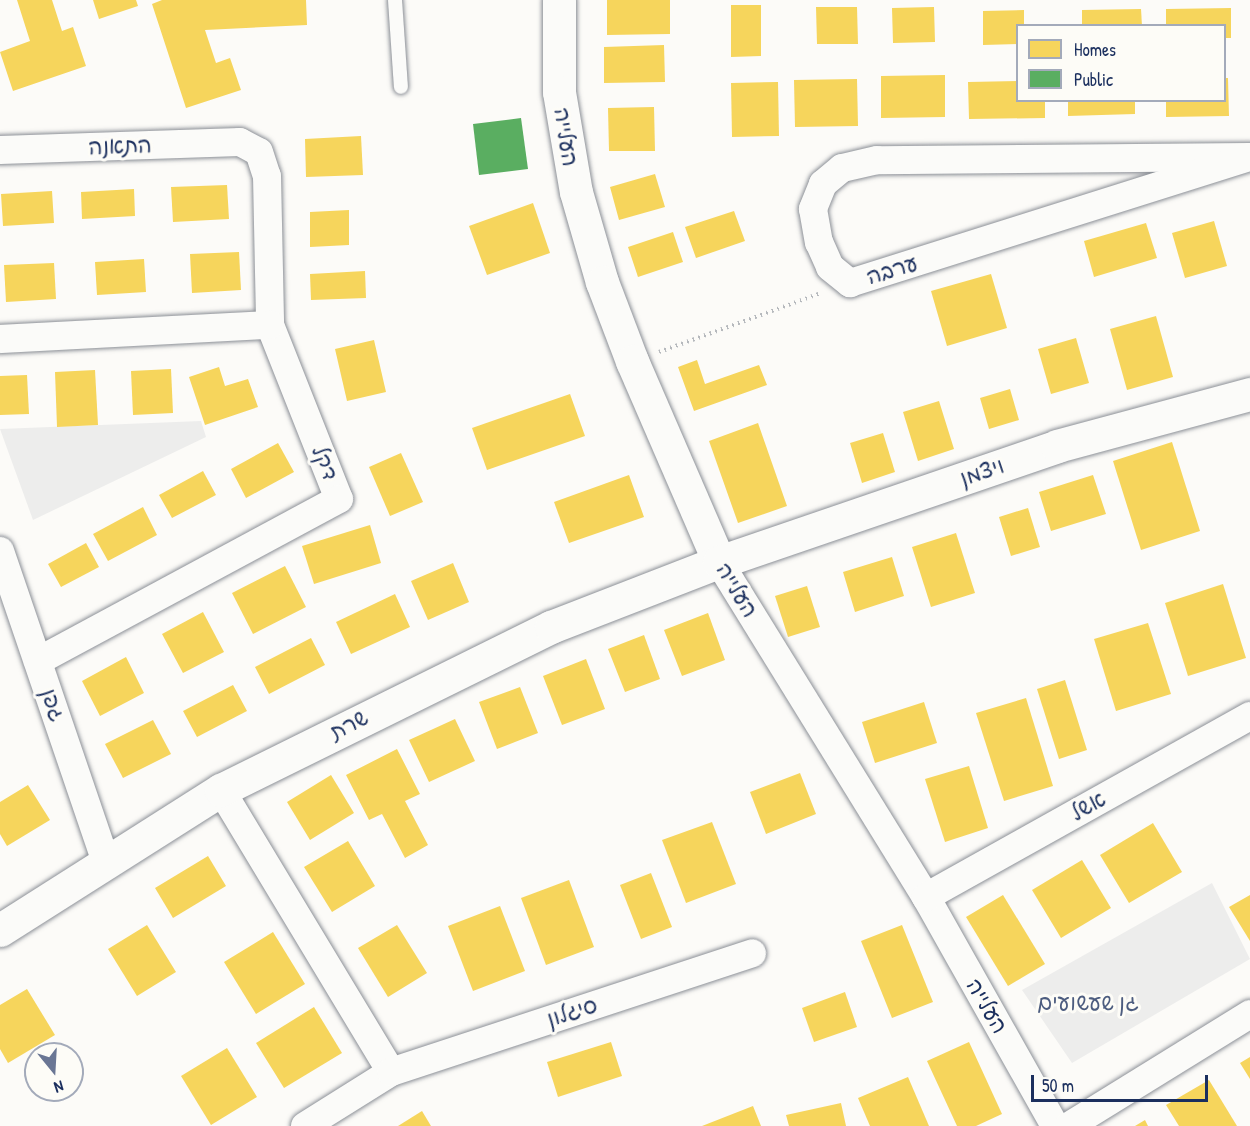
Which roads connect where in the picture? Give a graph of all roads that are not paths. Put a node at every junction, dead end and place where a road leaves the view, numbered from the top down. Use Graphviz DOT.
graph roads {
  1 [pos="395,0"];
  2 [pos="559,0"];
  3 [pos="401,87"];
  4 [pos="240,142"];
  5 [pos="0,150"];
  6 [pos="1250,157"];
  7 [pos="270,325"];
  8 [pos="0,339"];
  9 [pos="1250,393"];
  10 [pos="0,551"];
  11 [pos="718,562"];
  12 [pos="38,661"];
  13 [pos="1250,716"];
  14 [pos="221,790"];
  15 [pos="105,860"];
  16 [pos="926,897"];
  17 [pos="0,930"];
  18 [pos="752,953"];
  19 [pos="1250,1014"];
  20 [pos="391,1072"];
  21 [pos="305,1126"];
  22 [pos="1055,1126"];
  23 [pos="1069,1126"];
  1 -- 3 [label="lane"];
  2 -- 11 [label="street, העלייה"];
  4 -- 5 [label="street, התאנה"];
  4 -- 7 [label="street, דקל"];
  6 -- 6 [label="street, ערבה"];
  7 -- 8 [label="street"];
  7 -- 12 [label="street, דקל"];
  9 -- 11 [label="street, ויצמן"];
  10 -- 12 [label="street, גפן"];
  11 -- 14 [label="street, שרת"];
  11 -- 16 [label="street, העלייה"];
  12 -- 15 [label="street, גפן"];
  13 -- 16 [label="street, אשל"];
  14 -- 15 [label="street, שרת"];
  14 -- 20 [label="street"];
  15 -- 17 [label="street, שרת"];
  16 -- 22 [label="street, העלייה"];
  18 -- 20 [label="street, סיגלון"];
  19 -- 23 [label="street"];
  20 -- 21 [label="street, סיגלון"];
}
